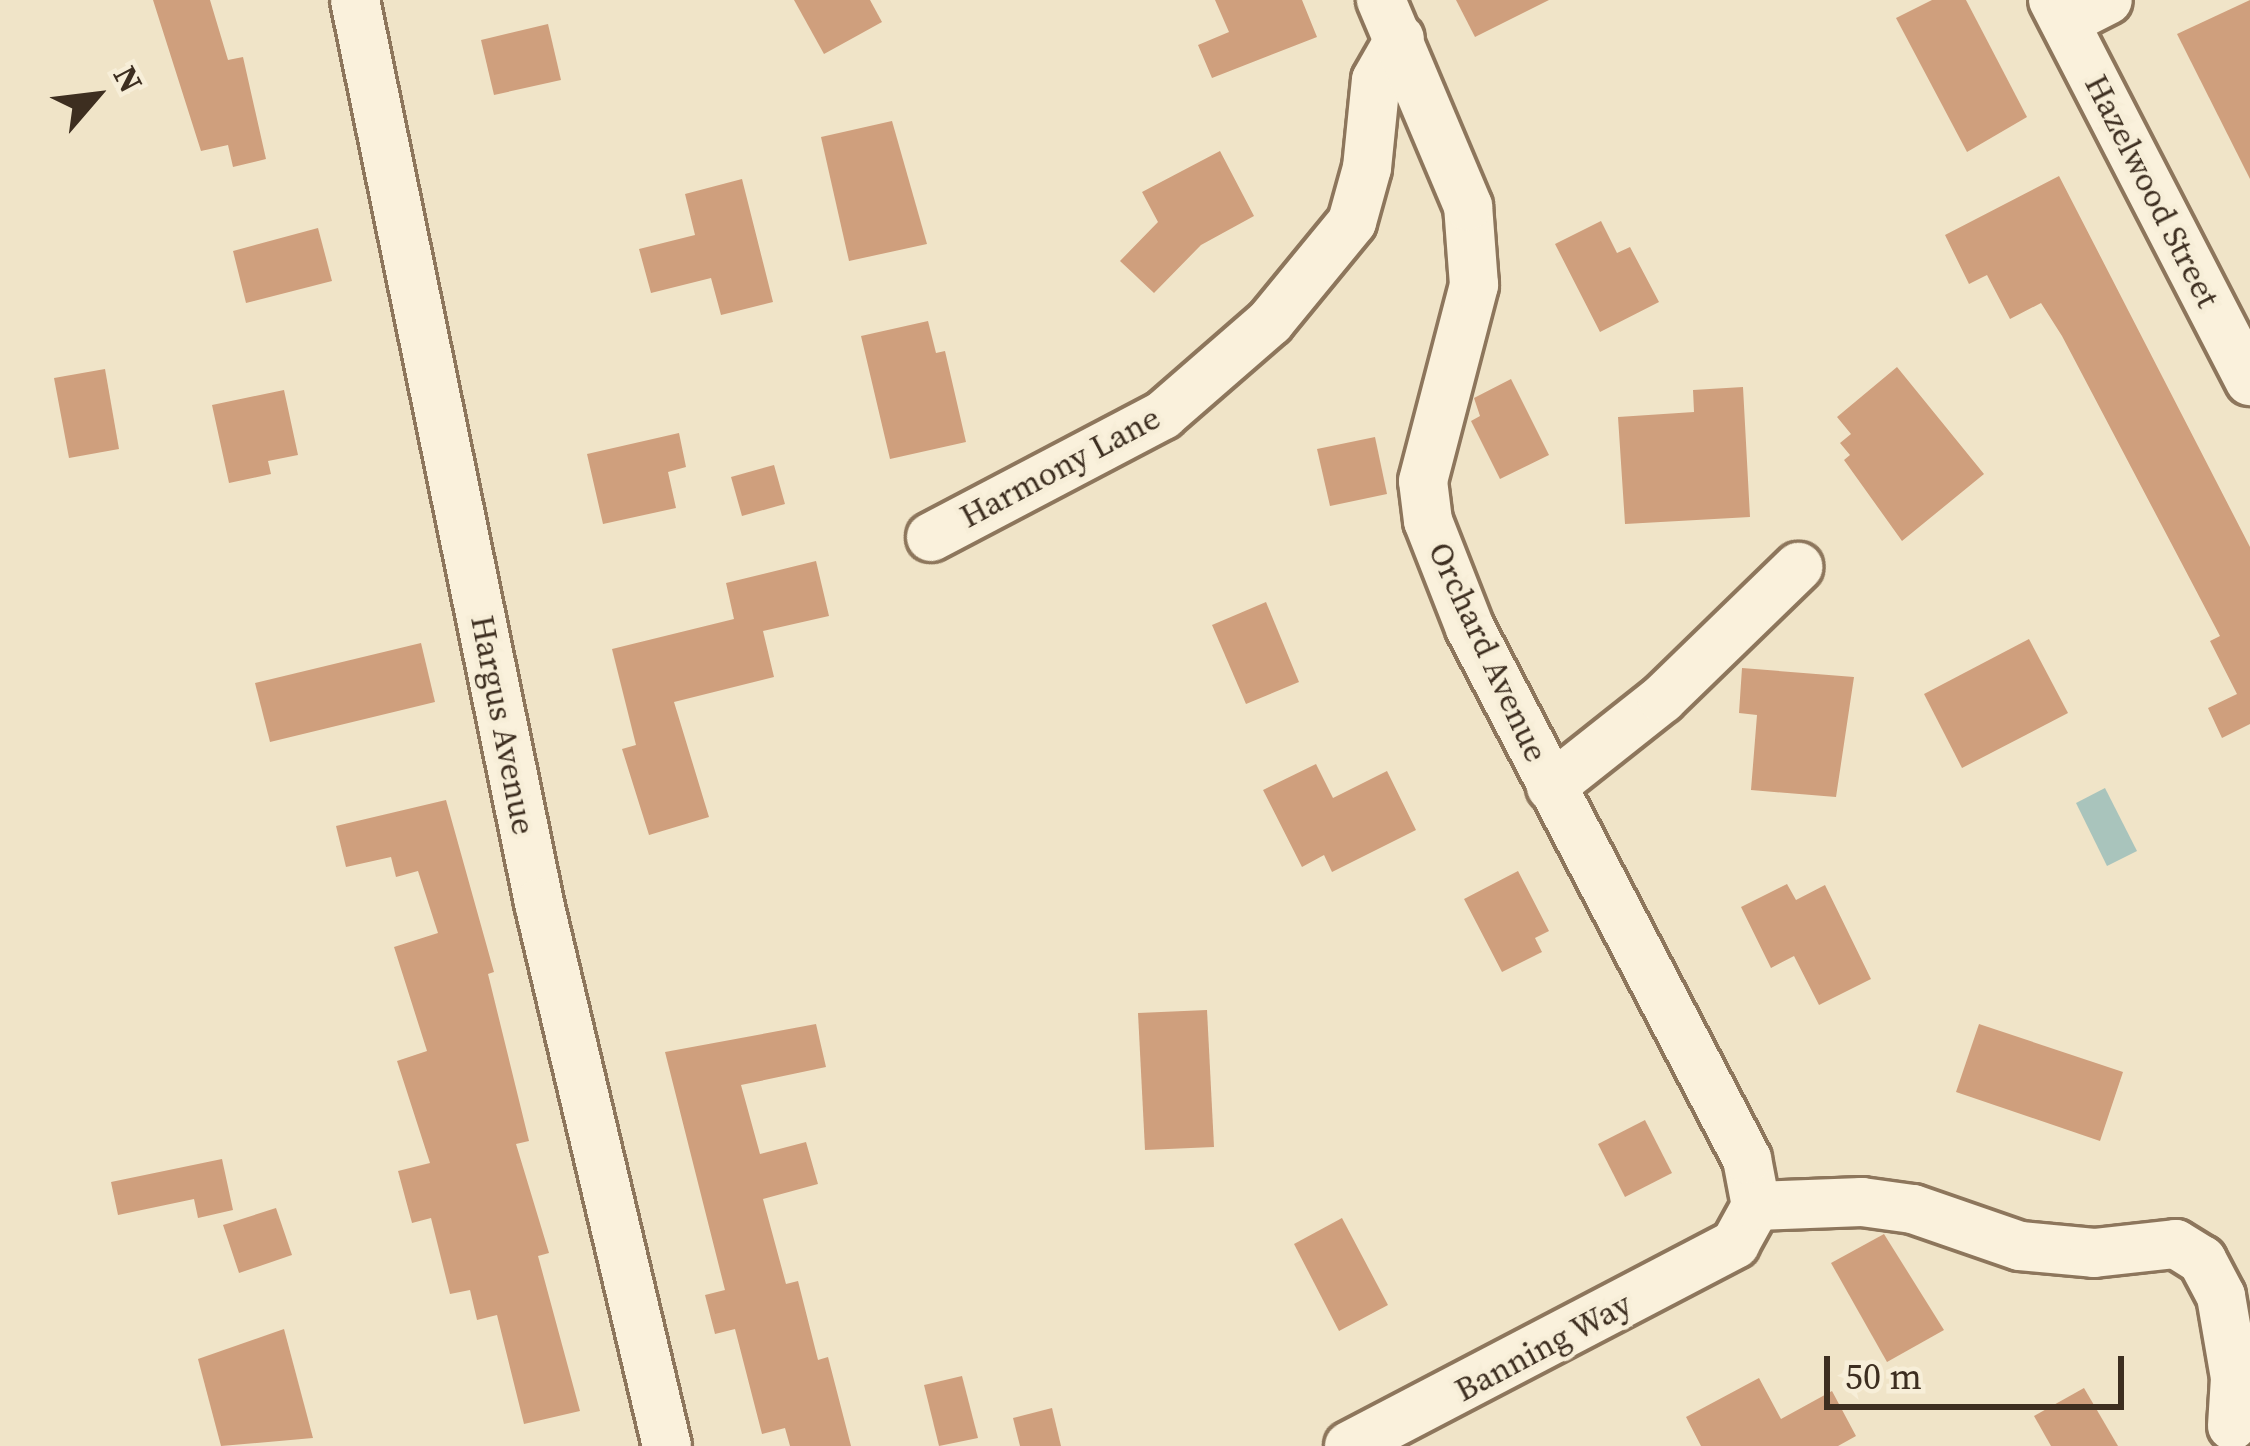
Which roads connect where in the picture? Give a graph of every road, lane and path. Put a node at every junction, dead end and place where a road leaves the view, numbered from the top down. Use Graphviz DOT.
graph roads {
  1 [pos="355,0"];
  2 [pos="2108,0"];
  3 [pos="2059,11"];
  4 [pos="1390,19"];
  5 [pos="2250,381"];
  6 [pos="931,537"];
  7 [pos="1798,567"];
  8 [pos="1550,788"];
  9 [pos="1745,1225"];
  10 [pos="2233,1426"];
  11 [pos="667,1446"];
  12 [pos="1348,1446"];
  1 -- 11 [label="street, Hargus Avenue"];
  2 -- 3 [label="street"];
  3 -- 5 [label="street, Hazelwood Street"];
  4 -- 6 [label="street, Harmony Lane"];
  4 -- 8 [label="street, Orchard Avenue"];
  7 -- 8 [label="street"];
  8 -- 9 [label="street, Orchard Avenue"];
  9 -- 10 [label="street"];
  9 -- 12 [label="street, Banning Way"];
}
